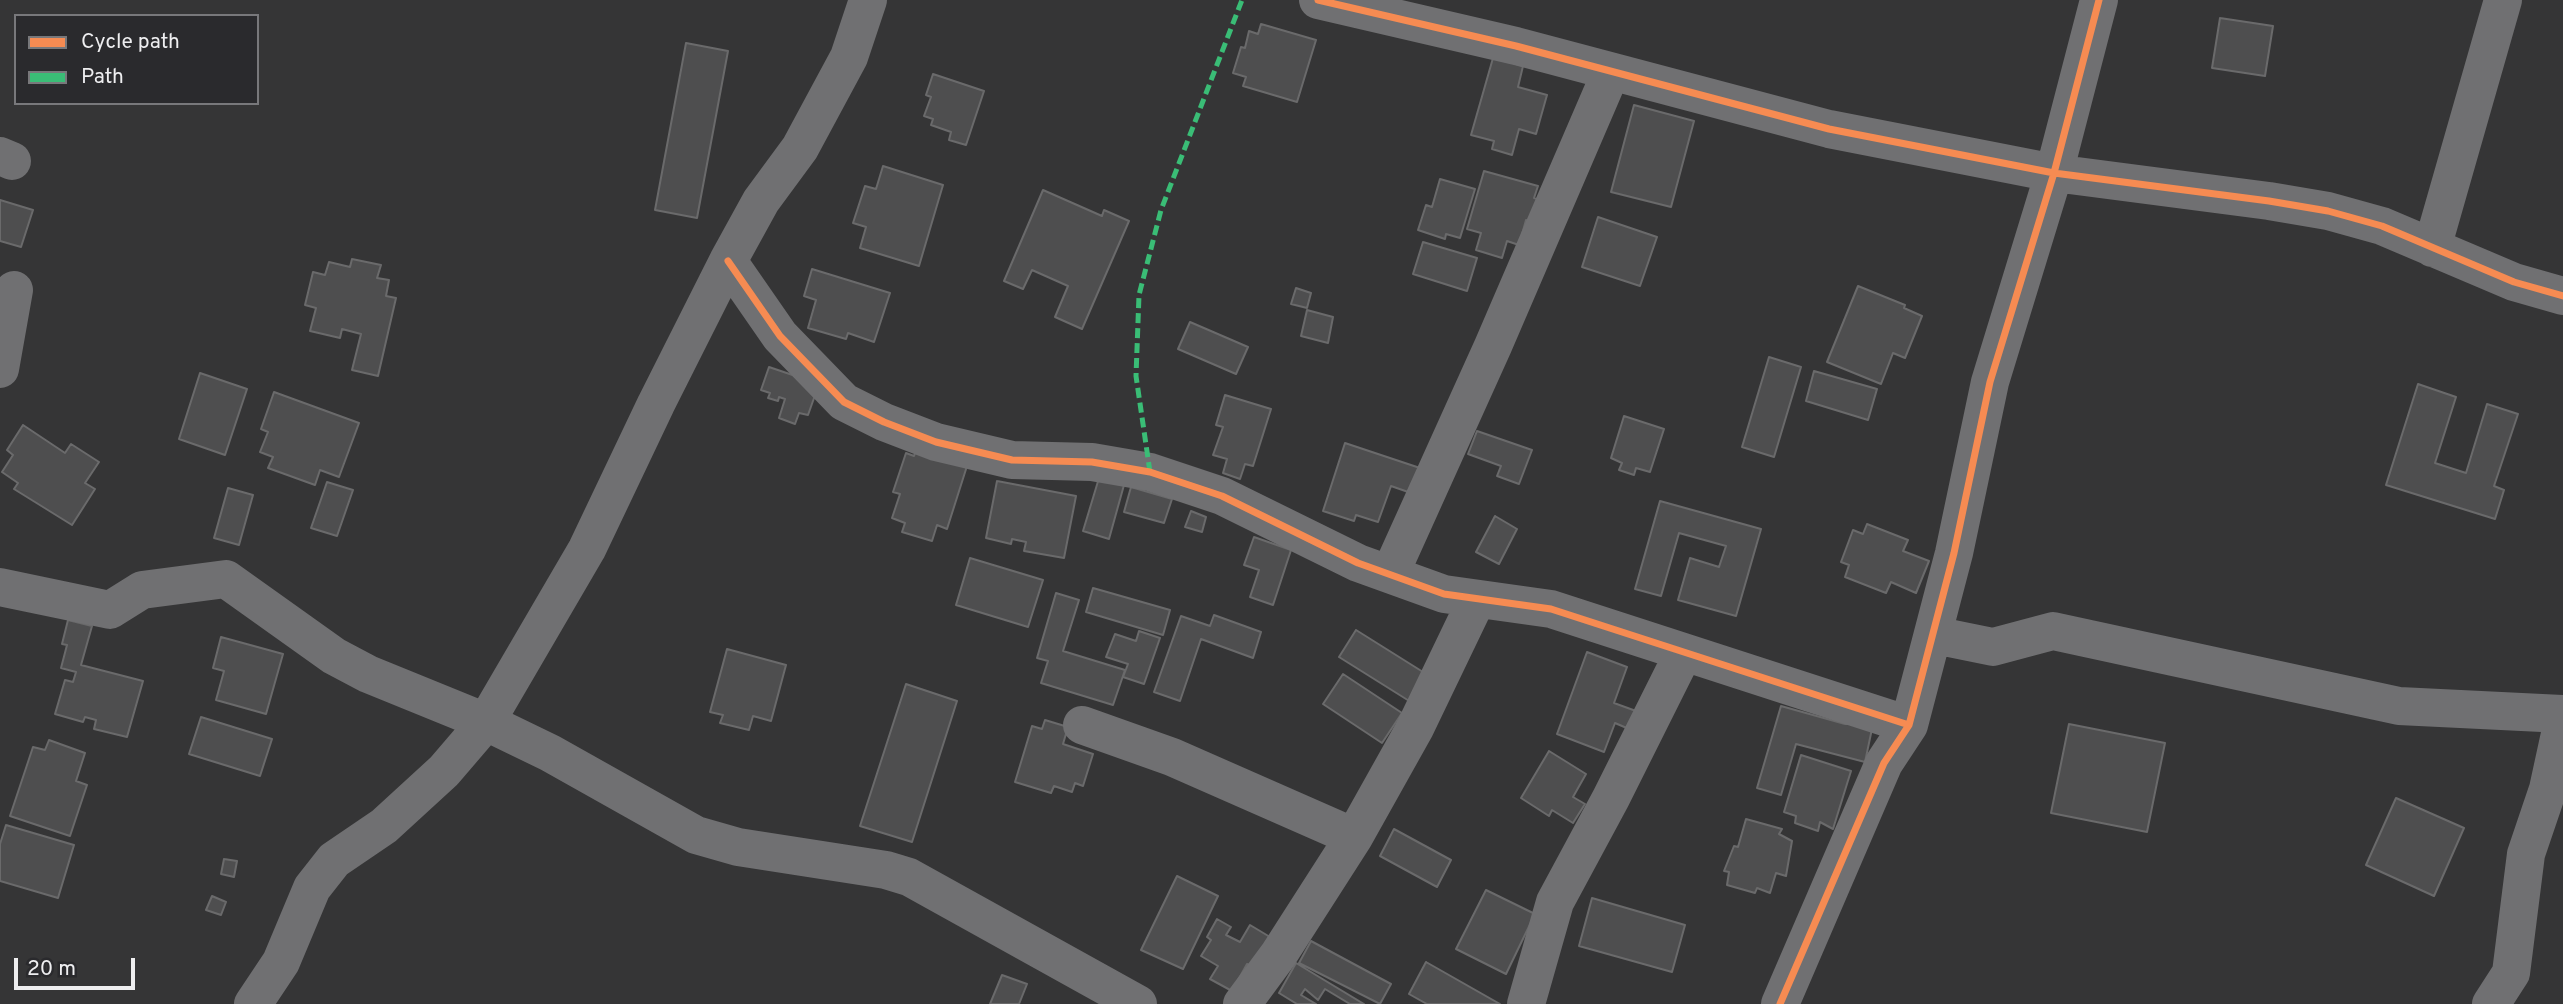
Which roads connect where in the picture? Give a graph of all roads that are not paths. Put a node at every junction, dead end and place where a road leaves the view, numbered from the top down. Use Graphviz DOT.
graph roads {
  1 [pos="868,0"];
  2 [pos="1318,0"];
  3 [pos="2099,0"];
  4 [pos="2503,0"];
  5 [pos="1611,72"];
  6 [pos="2053,173"];
  7 [pos="2432,248"];
  8 [pos="728,261"];
  9 [pos="14,290"];
  10 [pos="2563,296"];
  11 [pos="0,369"];
  12 [pos="1390,574"];
  13 [pos="0,587"];
  14 [pos="1476,599"];
  15 [pos="1934,635"];
  16 [pos="1683,654"];
  17 [pos="2563,717"];
  18 [pos="486,722"];
  19 [pos="1082,724"];
  20 [pos="1909,725"];
  21 [pos="1354,837"];
  22 [pos="1089,991"];
  23 [pos="253,1004"];
  24 [pos="1138,1004"];
  25 [pos="1242,1004"];
  26 [pos="1526,1004"];
  27 [pos="1780,1004"];
  28 [pos="2491,1004"];
  1 -- 8 [label="street"];
  2 -- 5 [label="street"];
  3 -- 6 [label="street"];
  4 -- 7 [label="street"];
  5 -- 6 [label="street"];
  5 -- 12 [label="street"];
  6 -- 7 [label="street"];
  6 -- 15 [label="street"];
  7 -- 10 [label="street"];
  8 -- 12 [label="street"];
  8 -- 18 [label="street"];
  9 -- 11 [label="street"];
  12 -- 14 [label="street"];
  13 -- 18 [label="street"];
  14 -- 16 [label="street"];
  14 -- 21 [label="street"];
  15 -- 17 [label="street"];
  15 -- 20 [label="street"];
  16 -- 20 [label="street"];
  16 -- 26 [label="street"];
  17 -- 28 [label="street"];
  18 -- 22 [label="street"];
  18 -- 23 [label="street"];
  19 -- 21 [label="street"];
  20 -- 27 [label="street"];
  21 -- 25 [label="street"];
  22 -- 24 [label="street"];
}
